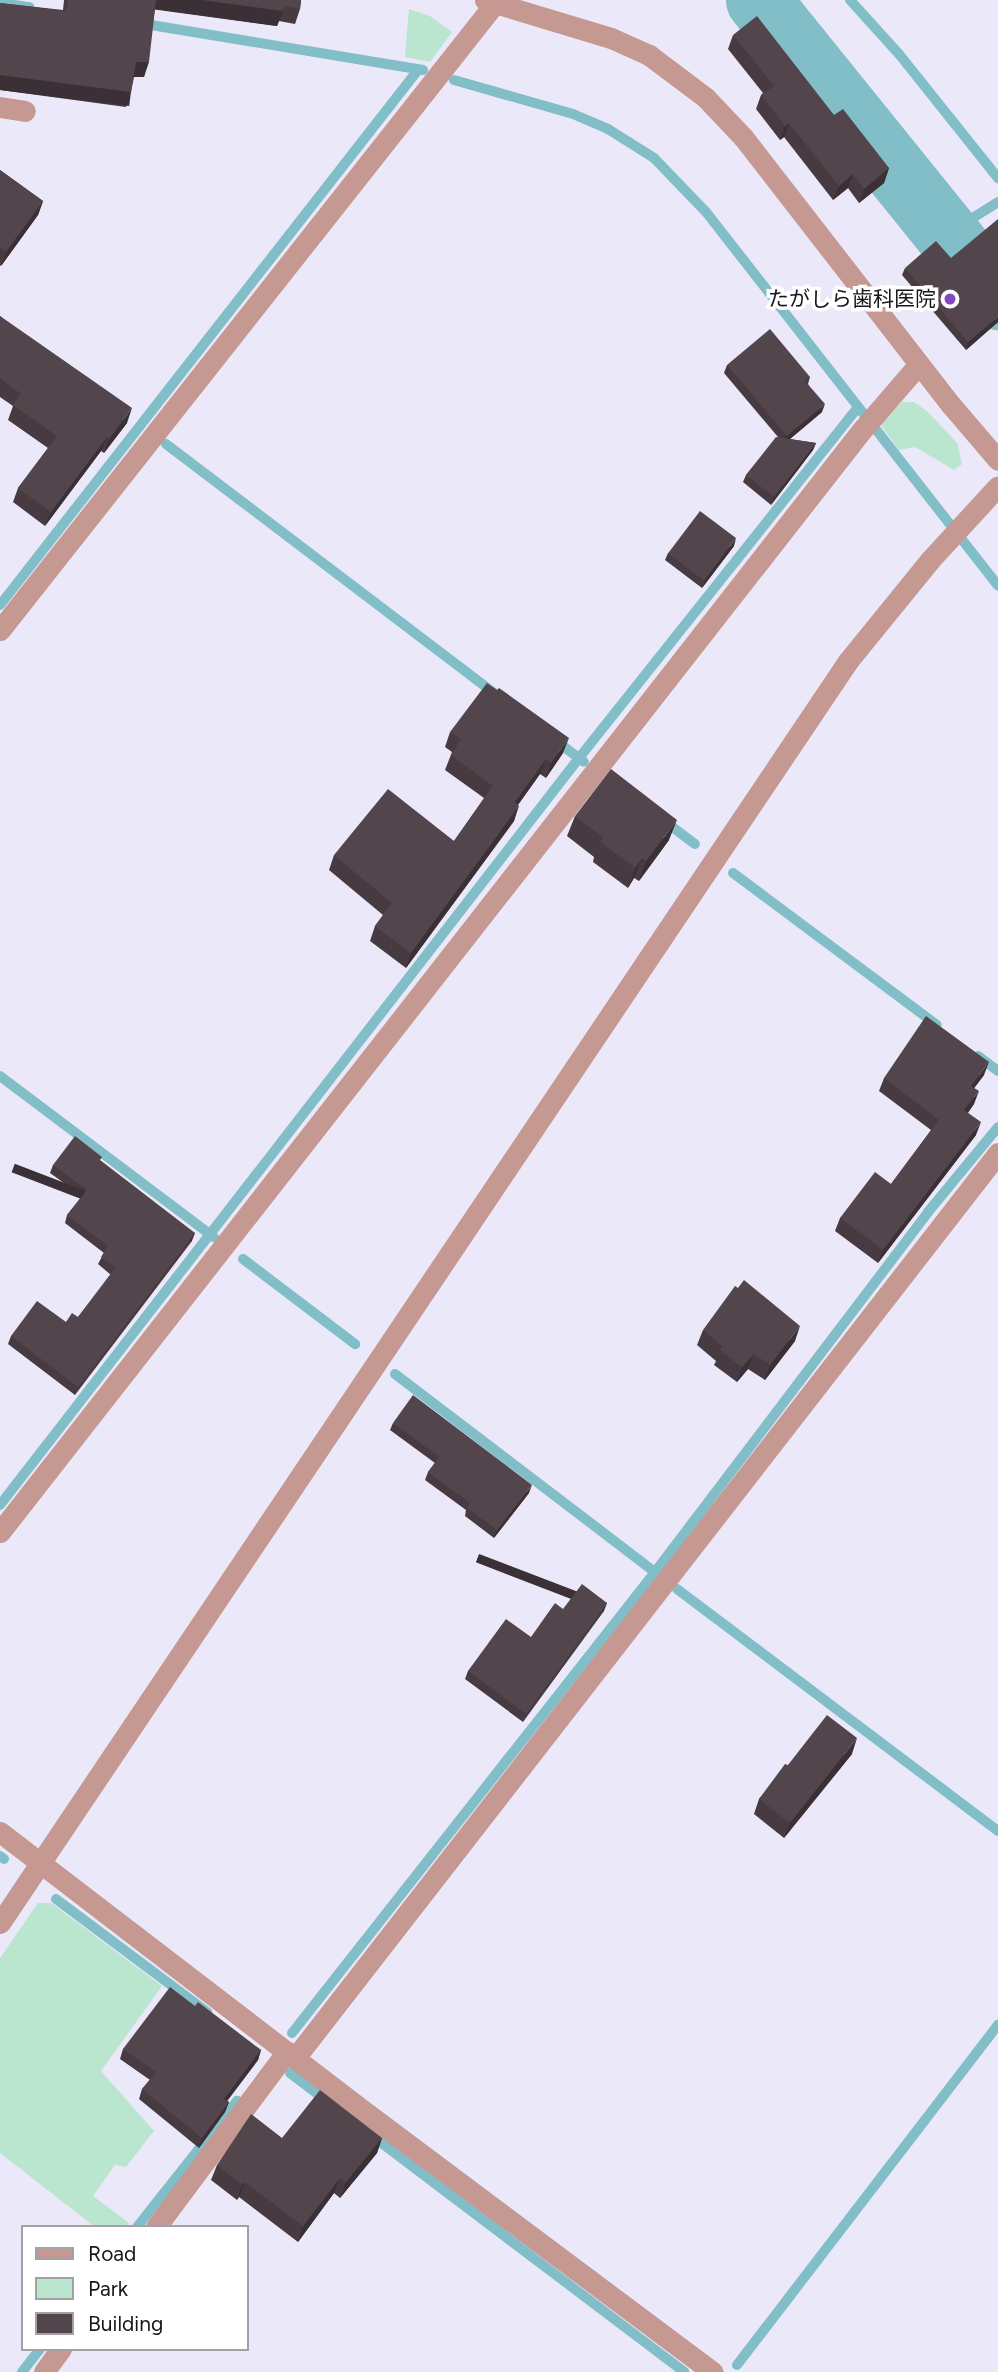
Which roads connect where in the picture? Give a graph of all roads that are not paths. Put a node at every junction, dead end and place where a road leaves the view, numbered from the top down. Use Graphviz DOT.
graph roads {
  1 [pos="490,1"];
  2 [pos="0,107"];
  3 [pos="25,111"];
  4 [pos="919,364"];
  5 [pos="998,460"];
  6 [pos="998,486"];
  7 [pos="0,630"];
  8 [pos="998,1153"];
  9 [pos="0,1532"];
  10 [pos="0,1832"];
  11 [pos="40,1863"];
  12 [pos="0,1923"];
  13 [pos="291,2054"];
  14 [pos="158,2225"];
  15 [pos="60,2351"];
  16 [pos="44,2372"];
  17 [pos="713,2372"];
  1 -- 4 [label="street"];
  1 -- 7 [label="street"];
  2 -- 3 [label="street"];
  4 -- 5 [label="street"];
  4 -- 9 [label="street"];
  6 -- 11 [label="street"];
  8 -- 13 [label="street"];
  10 -- 11 [label="street"];
  11 -- 12 [label="street"];
  11 -- 13 [label="street"];
  13 -- 14 [label="street"];
  13 -- 17 [label="street"];
  15 -- 16 [label="street"];
}
